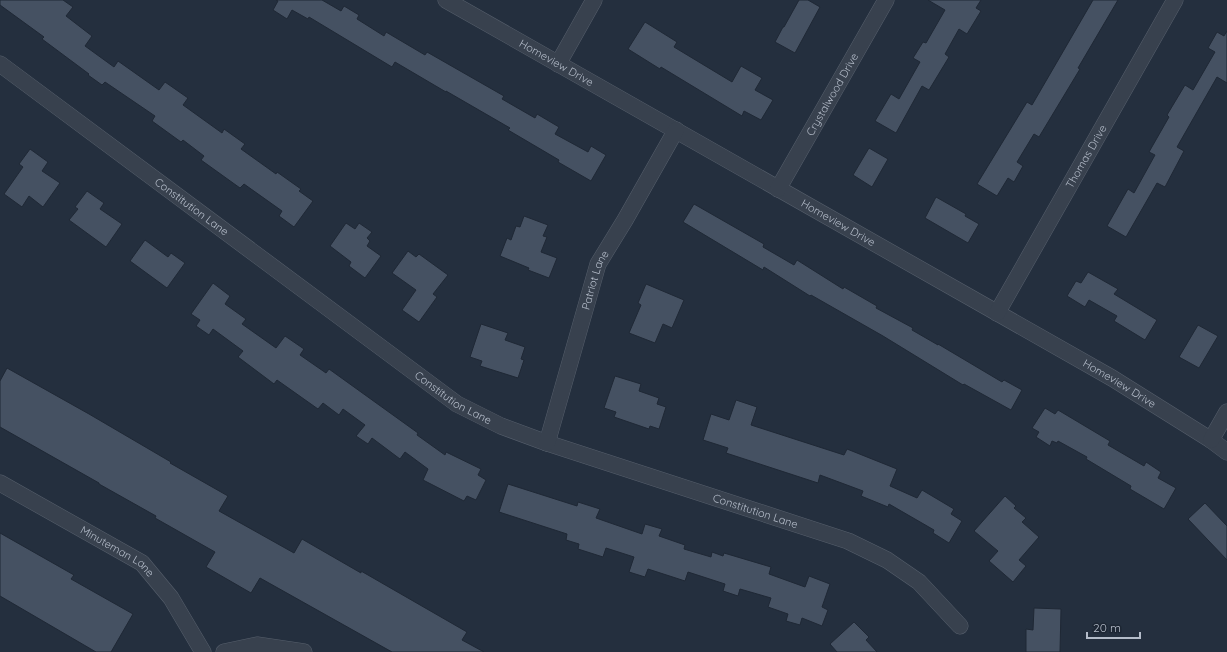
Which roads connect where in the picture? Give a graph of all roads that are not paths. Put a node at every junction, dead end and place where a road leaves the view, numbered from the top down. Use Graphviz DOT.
graph roads {
  1 [pos="446,0"];
  2 [pos="594,0"];
  3 [pos="886,0"];
  4 [pos="1175,0"];
  5 [pos="0,64"];
  6 [pos="558,64"];
  7 [pos="676,130"];
  8 [pos="778,189"];
  9 [pos="997,313"];
  10 [pos="1227,412"];
  11 [pos="1211,440"];
  12 [pos="547,443"];
  13 [pos="1227,452"];
  14 [pos="0,483"];
  15 [pos="960,626"];
  16 [pos="203,652"];
  17 [pos="224,652"];
  18 [pos="304,652"];
  1 -- 6 [label="street, Homeview Drive"];
  2 -- 6 [label="street"];
  3 -- 8 [label="street, Crystalwood Drive"];
  4 -- 9 [label="street, Thomas Drive"];
  5 -- 12 [label="street, Constitution Lane"];
  6 -- 7 [label="street, Homeview Drive"];
  7 -- 8 [label="street, Homeview Drive"];
  7 -- 12 [label="street, Patriot Lane"];
  8 -- 9 [label="street, Homeview Drive"];
  9 -- 11 [label="street, Homeview Drive"];
  10 -- 11 [label="street"];
  11 -- 13 [label="street, Homeview Drive"];
  12 -- 15 [label="street, Constitution Lane"];
  14 -- 16 [label="street, Minuteman Lane"];
  17 -- 18 [label="street"];
}
